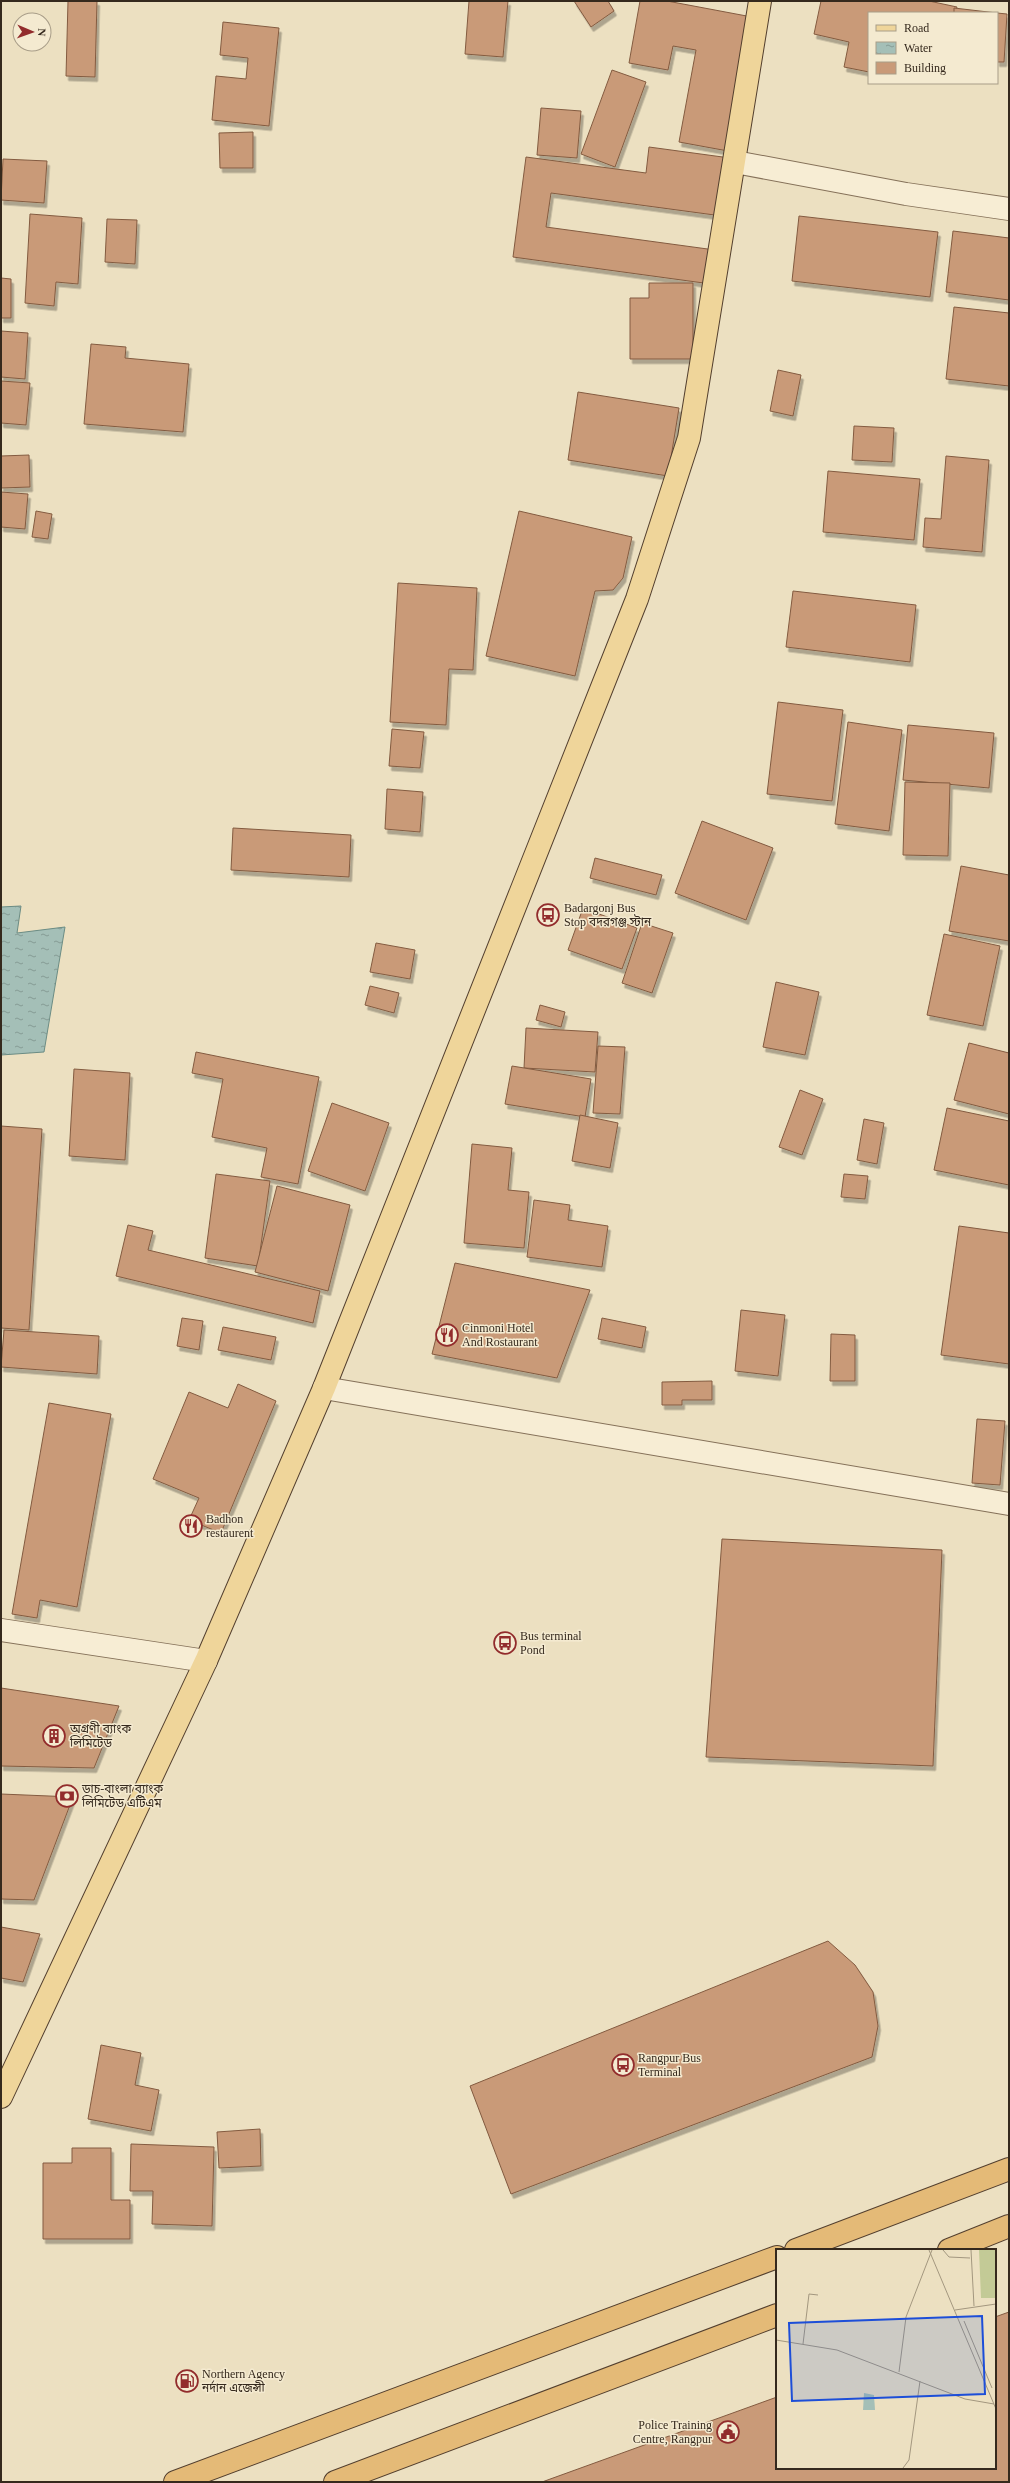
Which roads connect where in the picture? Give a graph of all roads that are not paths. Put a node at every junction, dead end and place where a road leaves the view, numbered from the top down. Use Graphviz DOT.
graph roads {
  1 [pos="760,1"];
  2 [pos="735,162"];
  3 [pos="1009,209"];
  4 [pos="324,1388"];
  5 [pos="1009,1504"];
  6 [pos="1,1630"];
  7 [pos="206,1661"];
  8 [pos="1,2097"];
  9 [pos="1009,2169"];
  10 [pos="1009,2226"];
  11 [pos="799,2249"];
  12 [pos="951,2249"];
  13 [pos="776,2257"];
  14 [pos="776,2315"];
  15 [pos="175,2482"];
  16 [pos="335,2482"];
  1 -- 2 [label="main road"];
  2 -- 3 [label="street"];
  2 -- 4 [label="main road"];
  4 -- 5 [label="street"];
  4 -- 7 [label="main road"];
  6 -- 7 [label="street"];
  7 -- 8 [label="main road"];
  9 -- 11 [label="highway"];
  10 -- 12 [label="highway"];
  13 -- 15 [label="highway"];
  14 -- 16 [label="highway"];
}
